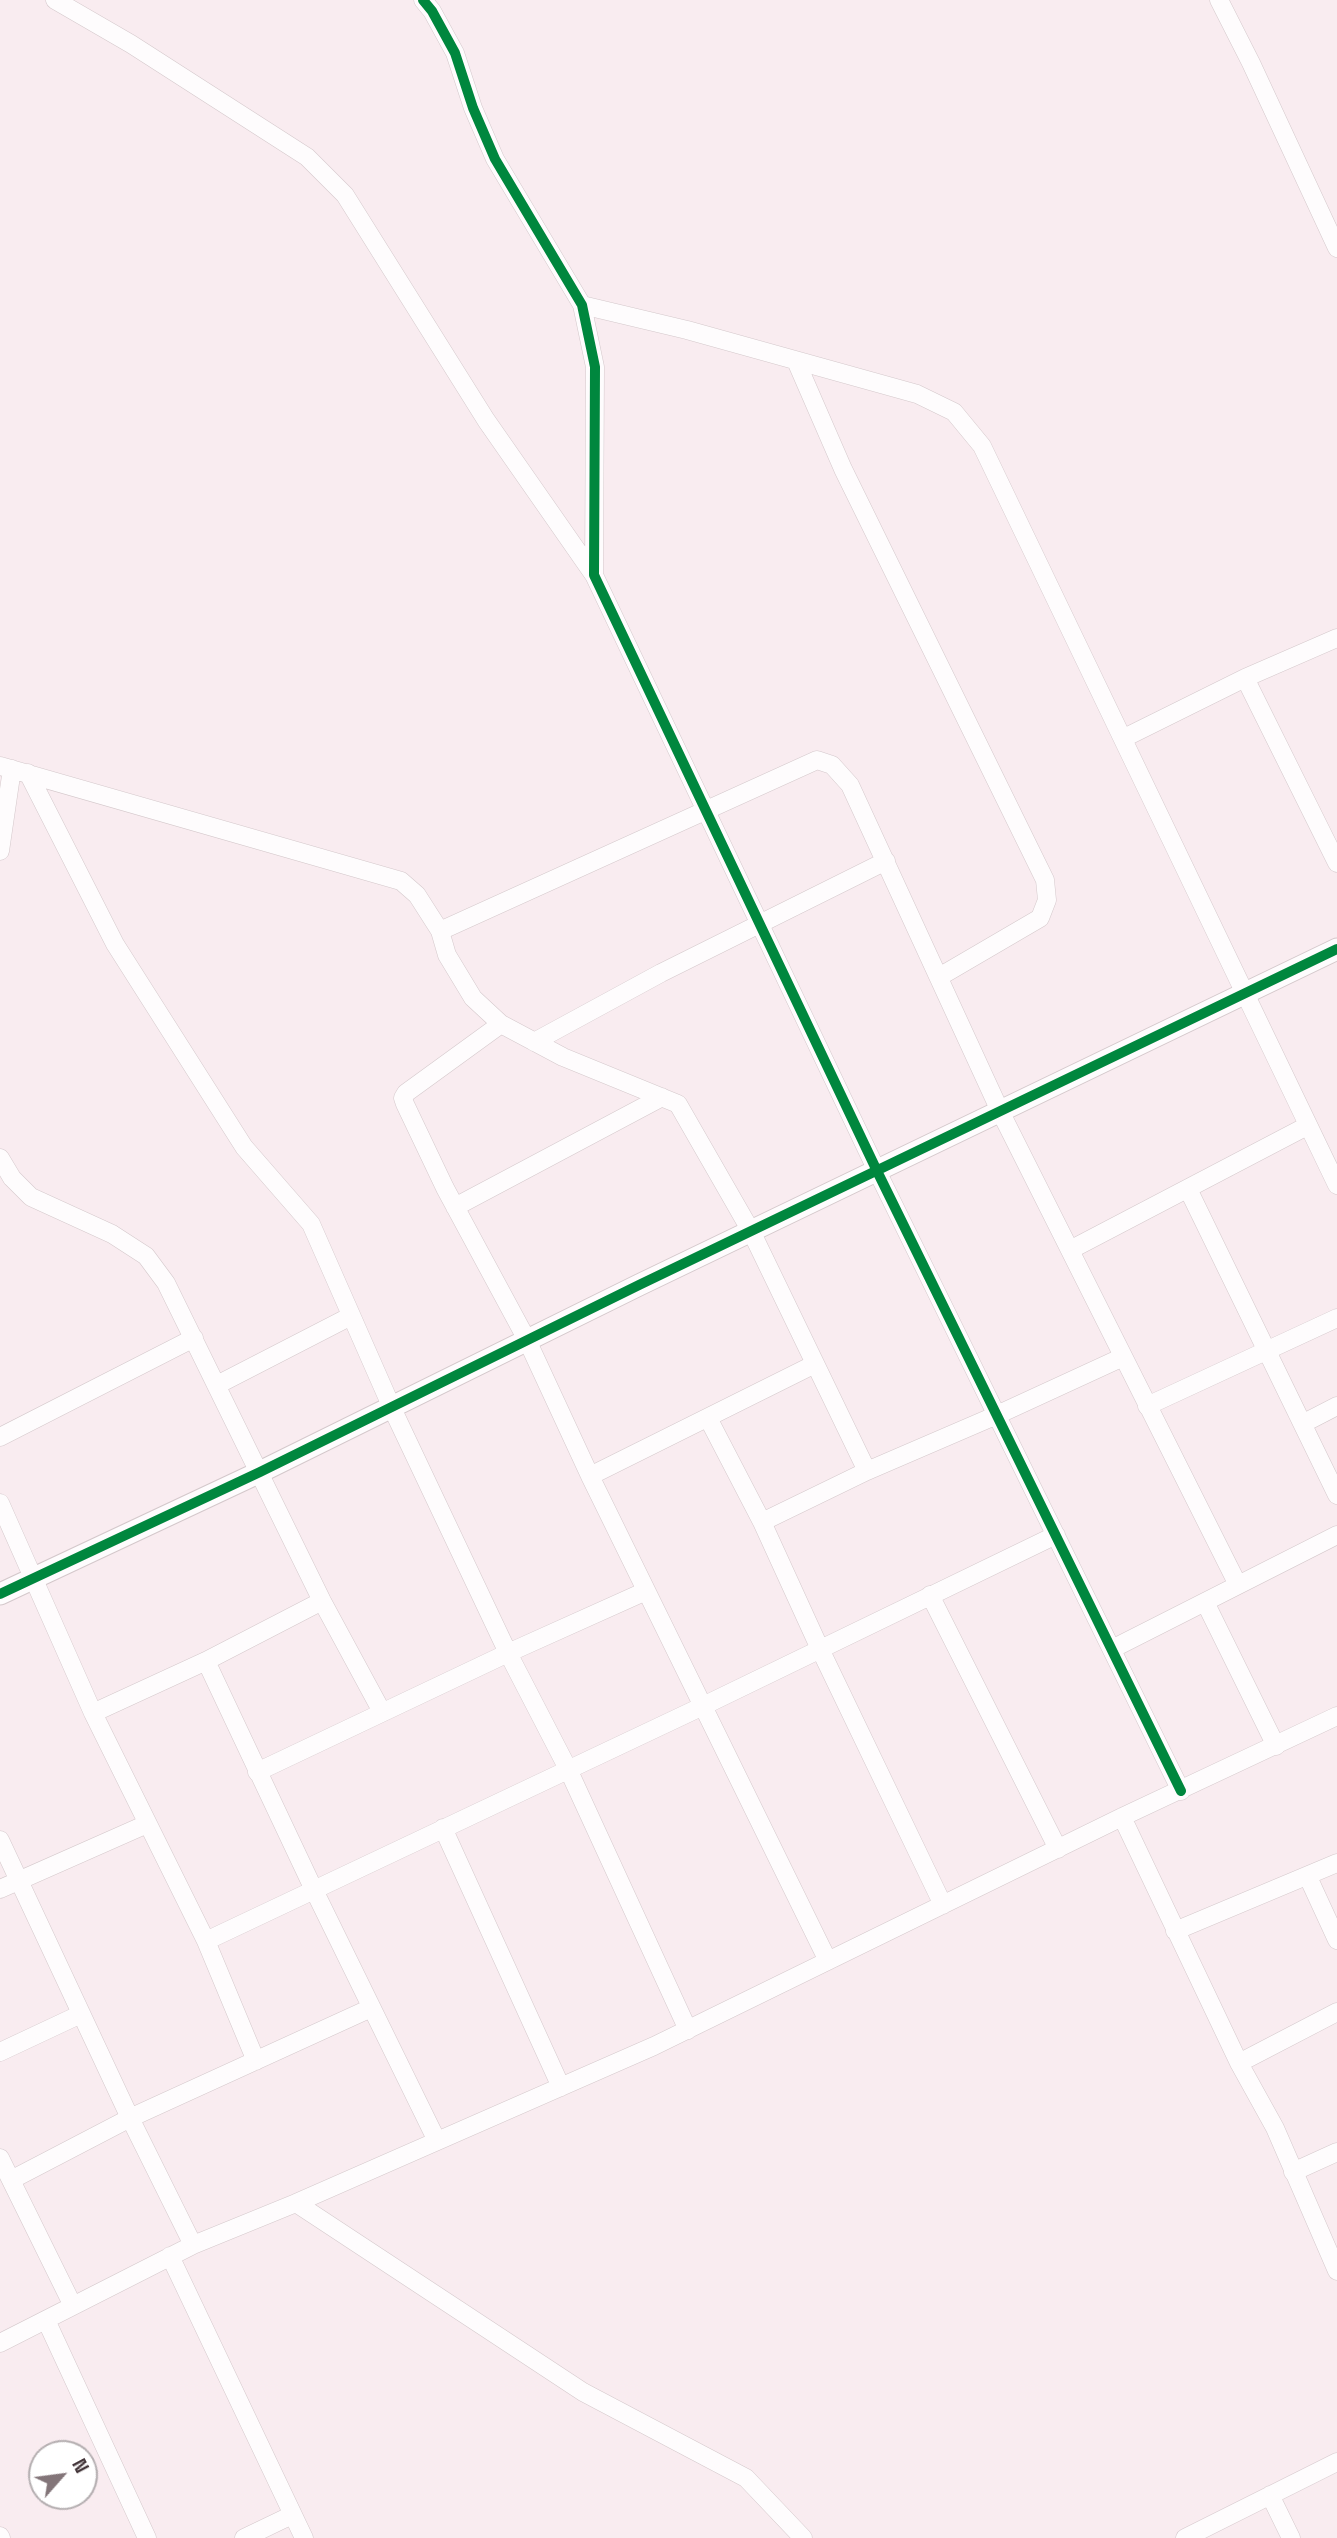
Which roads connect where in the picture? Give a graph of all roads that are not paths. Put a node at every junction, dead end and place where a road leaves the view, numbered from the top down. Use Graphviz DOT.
graph roads {
  1 [pos="55,0"];
  2 [pos="423,0"];
  3 [pos="1219,0"];
  4 [pos="1337,248"];
  5 [pos="582,305"];
  6 [pos="796,361"];
  7 [pos="594,575"];
  8 [pos="1337,638"];
  9 [pos="1245,678"];
  10 [pos="1124,738"];
  11 [pos="14,769"];
  12 [pos="705,810"];
  13 [pos="0,850"];
  14 [pos="886,861"];
  15 [pos="1337,863"];
  16 [pos="759,925"];
  17 [pos="440,931"];
  18 [pos="1337,949"];
  19 [pos="939,977"];
  20 [pos="1244,995"];
  21 [pos="501,1024"];
  22 [pos="534,1042"];
  23 [pos="662,1097"];
  24 [pos="1000,1111"];
  25 [pos="1307,1126"];
  26 [pos="0,1157"];
  27 [pos="1332,1162"];
  28 [pos="877,1171"];
  29 [pos="1337,1185"];
  30 [pos="1188,1189"];
  31 [pos="455,1207"];
  32 [pos="752,1233"];
  33 [pos="1070,1250"];
  34 [pos="351,1316"];
  35 [pos="1337,1318"];
  36 [pos="194,1338"];
  37 [pos="527,1340"];
  38 [pos="1268,1351"];
  39 [pos="1123,1357"];
  40 [pos="816,1364"];
  41 [pos="217,1385"];
  42 [pos="1147,1406"];
  43 [pos="1337,1406"];
  44 [pos="392,1408"];
  45 [pos="998,1415"];
  46 [pos="708,1418"];
  47 [pos="1304,1423"];
  48 [pos="0,1437"];
  49 [pos="867,1471"];
  50 [pos="260,1472"];
  51 [pos="590,1476"];
  52 [pos="1337,1496"];
  53 [pos="0,1503"];
  54 [pos="762,1522"];
  55 [pos="1056,1535"];
  56 [pos="1337,1535"];
  57 [pos="35,1578"];
  58 [pos="1238,1586"];
  59 [pos="646,1591"];
  60 [pos="0,1594"];
  61 [pos="930,1595"];
  62 [pos="322,1601"];
  63 [pos="1205,1602"];
  64 [pos="820,1649"];
  65 [pos="1112,1649"];
  66 [pos="508,1653"];
  67 [pos="206,1661"];
  68 [pos="703,1706"];
  69 [pos="382,1712"];
  70 [pos="93,1713"];
  71 [pos="1337,1716"];
  72 [pos="1276,1746"];
  73 [pos="568,1769"];
  74 [pos="257,1772"];
  75 [pos="1181,1791"];
  76 [pos="1122,1817"];
  77 [pos="147,1824"];
  78 [pos="443,1828"];
  79 [pos="0,1840"];
  80 [pos="1058,1849"];
  81 [pos="1337,1863"];
  82 [pos="1308,1877"];
  83 [pos="19,1881"];
  84 [pos="0,1889"];
  85 [pos="314,1890"];
  86 [pos="943,1905"];
  87 [pos="1175,1931"];
  88 [pos="1337,1940"];
  89 [pos="206,1941"];
  90 [pos="828,1961"];
  91 [pos="371,2008"];
  92 [pos="1337,2012"];
  93 [pos="81,2014"];
  94 [pos="688,2029"];
  95 [pos="0,2052"];
  96 [pos="256,2061"];
  97 [pos="1239,2063"];
  98 [pos="561,2087"];
  99 [pos="130,2118"];
  100 [pos="437,2141"];
  101 [pos="1337,2152"];
  102 [pos="0,2158"];
  103 [pos="1293,2172"];
  104 [pos="10,2180"];
  105 [pos="296,2203"];
  106 [pos="193,2245"];
  107 [pos="170,2256"];
  108 [pos="1337,2271"];
  109 [pos="73,2306"];
  110 [pos="46,2320"];
  111 [pos="0,2343"];
  112 [pos="1337,2462"];
  113 [pos="1270,2495"];
  114 [pos="292,2515"];
  115 [pos="147,2538"];
  116 [pos="244,2538"];
  117 [pos="304,2538"];
  118 [pos="803,2538"];
  119 [pos="1185,2538"];
  120 [pos="1292,2538"];
  1 -- 7 [label="street"];
  2 -- 5 [label="street"];
  3 -- 4 [label="street"];
  5 -- 6 [label="street"];
  5 -- 7 [label="street"];
  6 -- 10 [label="street"];
  6 -- 19 [label="street"];
  7 -- 12 [label="street"];
  8 -- 9 [label="street"];
  9 -- 10 [label="street"];
  9 -- 15 [label="street"];
  10 -- 20 [label="street"];
  11 -- 13 [label="street"];
  11 -- 17 [label="street"];
  11 -- 34 [label="street"];
  12 -- 14 [label="street"];
  12 -- 16 [label="street"];
  12 -- 17 [label="street"];
  14 -- 16 [label="street"];
  14 -- 19 [label="street"];
  16 -- 22 [label="street"];
  16 -- 28 [label="street"];
  17 -- 21 [label="street"];
  18 -- 20 [label="street"];
  19 -- 24 [label="street"];
  20 -- 24 [label="street"];
  20 -- 25 [label="street"];
  21 -- 22 [label="street"];
  21 -- 31 [label="street"];
  22 -- 23 [label="street"];
  23 -- 31 [label="street"];
  23 -- 32 [label="street"];
  24 -- 28 [label="street"];
  24 -- 33 [label="street"];
  25 -- 27 [label="street"];
  25 -- 30 [label="street"];
  26 -- 36 [label="street"];
  27 -- 29 [label="street"];
  28 -- 32 [label="street"];
  28 -- 45 [label="street"];
  30 -- 33 [label="street"];
  30 -- 38 [label="street"];
  31 -- 37 [label="street"];
  32 -- 37 [label="street"];
  32 -- 40 [label="street"];
  33 -- 39 [label="street"];
  34 -- 41 [label="street"];
  34 -- 44 [label="street"];
  35 -- 38 [label="street"];
  36 -- 41 [label="street"];
  36 -- 48 [label="street"];
  37 -- 44 [label="street"];
  37 -- 51 [label="street"];
  38 -- 42 [label="street"];
  38 -- 47 [label="street"];
  39 -- 42 [label="street"];
  39 -- 45 [label="street"];
  40 -- 46 [label="street"];
  40 -- 49 [label="street"];
  41 -- 50 [label="street"];
  42 -- 58 [label="street"];
  43 -- 47 [label="street"];
  44 -- 50 [label="street"];
  44 -- 66 [label="street"];
  45 -- 49 [label="street"];
  45 -- 55 [label="street"];
  46 -- 51 [label="street"];
  46 -- 54 [label="street"];
  47 -- 52 [label="street"];
  49 -- 54 [label="street"];
  50 -- 57 [label="street"];
  50 -- 62 [label="street"];
  51 -- 59 [label="street"];
  53 -- 57 [label="street"];
  54 -- 64 [label="street"];
  55 -- 61 [label="street"];
  55 -- 65 [label="street"];
  56 -- 58 [label="street"];
  57 -- 60 [label="street"];
  57 -- 70 [label="street"];
  58 -- 63 [label="street"];
  59 -- 66 [label="street"];
  59 -- 68 [label="street"];
  61 -- 64 [label="street"];
  61 -- 80 [label="street"];
  62 -- 67 [label="street"];
  62 -- 69 [label="street"];
  63 -- 65 [label="street"];
  63 -- 72 [label="street"];
  64 -- 68 [label="street"];
  64 -- 86 [label="street"];
  65 -- 75 [label="street"];
  66 -- 69 [label="street"];
  66 -- 73 [label="street"];
  67 -- 70 [label="street"];
  67 -- 74 [label="street"];
  68 -- 73 [label="street"];
  68 -- 90 [label="street"];
  69 -- 74 [label="street"];
  70 -- 77 [label="street"];
  71 -- 72 [label="street"];
  72 -- 75 [label="street"];
  73 -- 78 [label="street"];
  73 -- 94 [label="street"];
  74 -- 85 [label="street"];
  75 -- 76 [label="street"];
  76 -- 80 [label="street"];
  76 -- 87 [label="street"];
  77 -- 83 [label="street"];
  77 -- 89 [label="street"];
  78 -- 85 [label="street"];
  78 -- 98 [label="street"];
  79 -- 83 [label="street"];
  80 -- 86 [label="street"];
  81 -- 82 [label="street"];
  82 -- 87 [label="street"];
  82 -- 88 [label="street"];
  83 -- 84 [label="street"];
  83 -- 93 [label="street"];
  85 -- 89 [label="street"];
  85 -- 91 [label="street"];
  86 -- 90 [label="street"];
  87 -- 97 [label="street"];
  89 -- 96 [label="street"];
  90 -- 94 [label="street"];
  91 -- 96 [label="street"];
  91 -- 100 [label="street"];
  92 -- 97 [label="street"];
  93 -- 95 [label="street"];
  93 -- 99 [label="street"];
  94 -- 98 [label="street"];
  96 -- 99 [label="street"];
  97 -- 103 [label="street"];
  98 -- 100 [label="street"];
  99 -- 104 [label="street"];
  99 -- 106 [label="street"];
  100 -- 105 [label="street"];
  101 -- 103 [label="street"];
  102 -- 104 [label="street"];
  103 -- 108 [label="street"];
  104 -- 109 [label="street"];
  105 -- 106 [label="street"];
  105 -- 118 [label="street"];
  106 -- 107 [label="street"];
  107 -- 109 [label="street"];
  107 -- 114 [label="street"];
  109 -- 110 [label="street"];
  110 -- 111 [label="street"];
  110 -- 115 [label="street"];
  112 -- 113 [label="street"];
  113 -- 119 [label="street"];
  113 -- 120 [label="street"];
  114 -- 116 [label="street"];
  114 -- 117 [label="street"];
}
